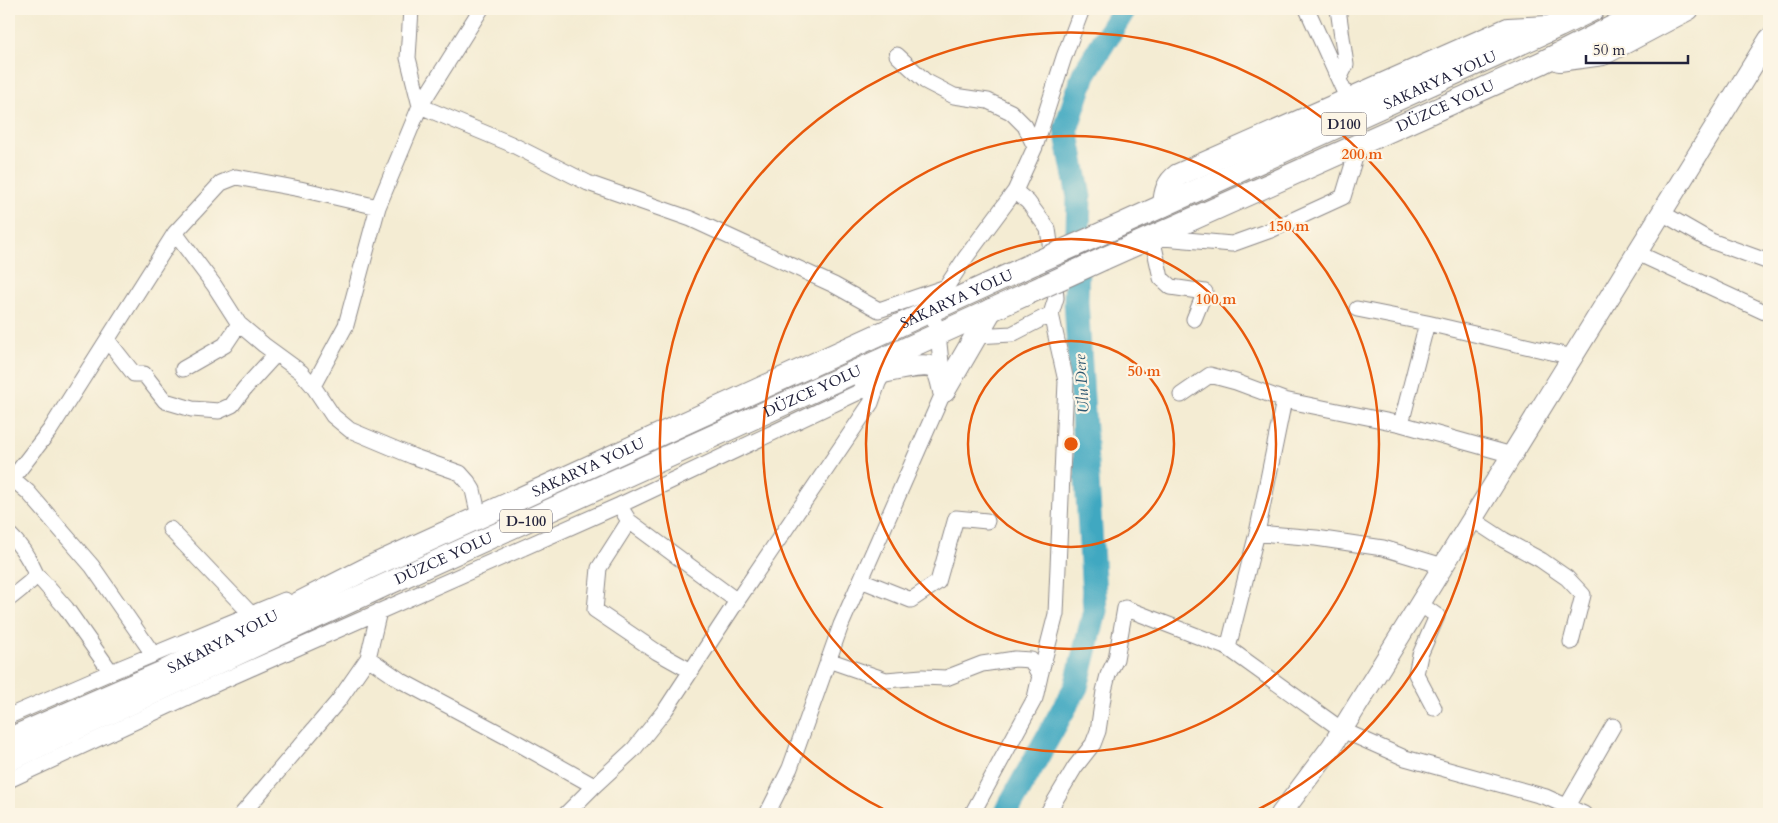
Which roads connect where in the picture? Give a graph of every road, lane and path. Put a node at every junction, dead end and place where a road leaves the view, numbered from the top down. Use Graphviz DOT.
graph roads {
  1 [pos="411,9"];
  2 [pos="481,9"];
  3 [pos="1082,9"];
  4 [pos="1307,9"];
  5 [pos="1338,9"];
  6 [pos="1648,9"];
  7 [pos="1688,9"];
  8 [pos="1588,10"];
  9 [pos="1557,18"];
  10 [pos="1769,39"];
  11 [pos="897,55"];
  12 [pos="1541,63"];
  13 [pos="1339,78"];
  14 [pos="1348,100"];
  15 [pos="420,106"];
  16 [pos="1360,144"];
  17 [pos="1035,147"];
  18 [pos="1015,191"];
  19 [pos="1164,205"];
  20 [pos="378,207"];
  21 [pos="1662,213"];
  22 [pos="175,233"];
  23 [pos="1152,237"];
  24 [pos="1637,253"];
  25 [pos="1769,262"];
  26 [pos="1035,263"];
  27 [pos="1044,286"];
  28 [pos="946,287"];
  29 [pos="1357,309"];
  30 [pos="931,310"];
  31 [pos="990,310"];
  32 [pos="1051,314"];
  33 [pos="1769,314"];
  34 [pos="1194,319"];
  35 [pos="1427,323"];
  36 [pos="240,324"];
  37 [pos="938,334"];
  38 [pos="976,336"];
  39 [pos="108,341"];
  40 [pos="276,354"];
  41 [pos="1573,357"];
  42 [pos="183,369"];
  43 [pos="885,370"];
  44 [pos="313,386"];
  45 [pos="944,391"];
  46 [pos="1181,395"];
  47 [pos="1284,400"];
  48 [pos="1401,424"];
  49 [pos="1512,455"];
  50 [pos="11,481"];
  51 [pos="620,505"];
  52 [pos="479,517"];
  53 [pos="1472,519"];
  54 [pos="629,521"];
  55 [pos="987,521"];
  56 [pos="170,529"];
  57 [pos="1257,533"];
  58 [pos="9,534"];
  59 [pos="1443,566"];
  60 [pos="368,568"];
  61 [pos="36,574"];
  62 [pos="861,580"];
  63 [pos="9,599"];
  64 [pos="737,601"];
  65 [pos="1420,604"];
  66 [pos="379,611"];
  67 [pos="250,613"];
  68 [pos="1571,642"];
  69 [pos="1228,648"];
  70 [pos="153,654"];
  71 [pos="368,658"];
  72 [pos="828,660"];
  73 [pos="691,671"];
  74 [pos="111,672"];
  75 [pos="1040,676"];
  76 [pos="1434,708"];
  77 [pos="9,716"];
  78 [pos="1613,726"];
  79 [pos="1342,730"];
  80 [pos="9,739"];
  81 [pos="9,760"];
  82 [pos="9,780"];
  83 [pos="594,786"];
  84 [pos="1567,806"];
  85 [pos="242,814"];
  86 [pos="566,814"];
  87 [pos="767,814"];
  88 [pos="972,814"];
  89 [pos="1048,814"];
  90 [pos="1281,814"];
  91 [pos="1584,814"];
  1 -- 15 [label="street"];
  2 -- 15 [label="street"];
  3 -- 17 [label="street"];
  4 -- 13 [label="street"];
  5 -- 13 [label="street"];
  6 -- 12 [label="highway, DÜZCE YOLU / D100"];
  7 -- 12 [label="highway"];
  8 -- 9 [label="highway, SAKARYA YOLU / D100"];
  9 -- 14 [label="highway"];
  9 -- 19 [label="highway, SAKARYA YOLU / D100"];
  10 -- 21 [label="main road"];
  11 -- 17 [label="street"];
  12 -- 16 [label="highway, DÜZCE YOLU / D100"];
  13 -- 14 [label="street"];
  14 -- 19 [label="highway"];
  15 -- 20 [label="street"];
  15 -- 28 [label="street"];
  16 -- 23 [label="highway, DÜZCE YOLU / D100"];
  16 -- 23 [label="street"];
  17 -- 18 [label="street"];
  18 -- 28 [label="street"];
  18 -- 32 [label="street"];
  19 -- 26 [label="highway, SAKARYA YOLU / D100, bridge"];
  20 -- 22 [label="street"];
  20 -- 44 [label="street"];
  21 -- 24 [label="main road"];
  21 -- 25 [label="street"];
  22 -- 36 [label="street"];
  22 -- 39 [label="street"];
  23 -- 27 [label="highway, DÜZCE YOLU / D100, bridge"];
  23 -- 34 [label="street"];
  24 -- 33 [label="street"];
  24 -- 41 [label="main road"];
  26 -- 30 [label="highway, SAKARYA YOLU / D-100"];
  27 -- 31 [label="highway, DÜZCE YOLU / D-100"];
  28 -- 30 [label="street"];
  29 -- 35 [label="street"];
  30 -- 37 [label="street"];
  30 -- 52 [label="highway, SAKARYA YOLU / D-100"];
  31 -- 37 [label="highway, DÜZCE YOLU / D-100"];
  31 -- 38 [label="highway"];
  32 -- 38 [label="street"];
  32 -- 75 [label="street"];
  35 -- 41 [label="street"];
  35 -- 48 [label="street"];
  36 -- 40 [label="street"];
  36 -- 42 [label="street"];
  37 -- 43 [label="highway, DÜZCE YOLU / D-100"];
  37 -- 45 [label="street"];
  38 -- 45 [label="highway"];
  39 -- 40 [label="street"];
  39 -- 50 [label="street"];
  40 -- 44 [label="street"];
  41 -- 49 [label="main road"];
  43 -- 45 [label="highway"];
  43 -- 51 [label="street"];
  43 -- 64 [label="street"];
  43 -- 81 [label="highway, DÜZCE YOLU / D-100"];
  44 -- 52 [label="street"];
  45 -- 62 [label="street"];
  46 -- 47 [label="street"];
  47 -- 48 [label="street"];
  47 -- 57 [label="street"];
  48 -- 49 [label="street"];
  49 -- 53 [label="main road"];
  50 -- 70 [label="street"];
  51 -- 54 [label="street"];
  51 -- 66 [label="street"];
  52 -- 60 [label="highway, SAKARYA YOLU / D-100"];
  53 -- 59 [label="main road"];
  53 -- 68 [label="street"];
  54 -- 64 [label="street"];
  54 -- 73 [label="street"];
  55 -- 62 [label="street"];
  56 -- 67 [label="street"];
  57 -- 59 [label="street"];
  57 -- 69 [label="street"];
  58 -- 61 [label="street"];
  59 -- 65 [label="main road"];
  60 -- 67 [label="street"];
  60 -- 80 [label="highway, SAKARYA YOLU / D-100"];
  61 -- 63 [label="street"];
  61 -- 74 [label="street"];
  62 -- 72 [label="street"];
  64 -- 73 [label="street"];
  65 -- 76 [label="street"];
  65 -- 79 [label="main road"];
  66 -- 71 [label="street"];
  66 -- 82 [label="street"];
  67 -- 70 [label="street"];
  69 -- 79 [label="street"];
  69 -- 89 [label="street"];
  70 -- 74 [label="street"];
  71 -- 83 [label="street"];
  71 -- 85 [label="street"];
  72 -- 75 [label="street"];
  72 -- 87 [label="street"];
  73 -- 83 [label="street"];
  74 -- 77 [label="street"];
  75 -- 88 [label="street"];
  78 -- 84 [label="street"];
  79 -- 84 [label="street"];
  79 -- 90 [label="main road"];
  83 -- 86 [label="street"];
  84 -- 91 [label="street"];
}
